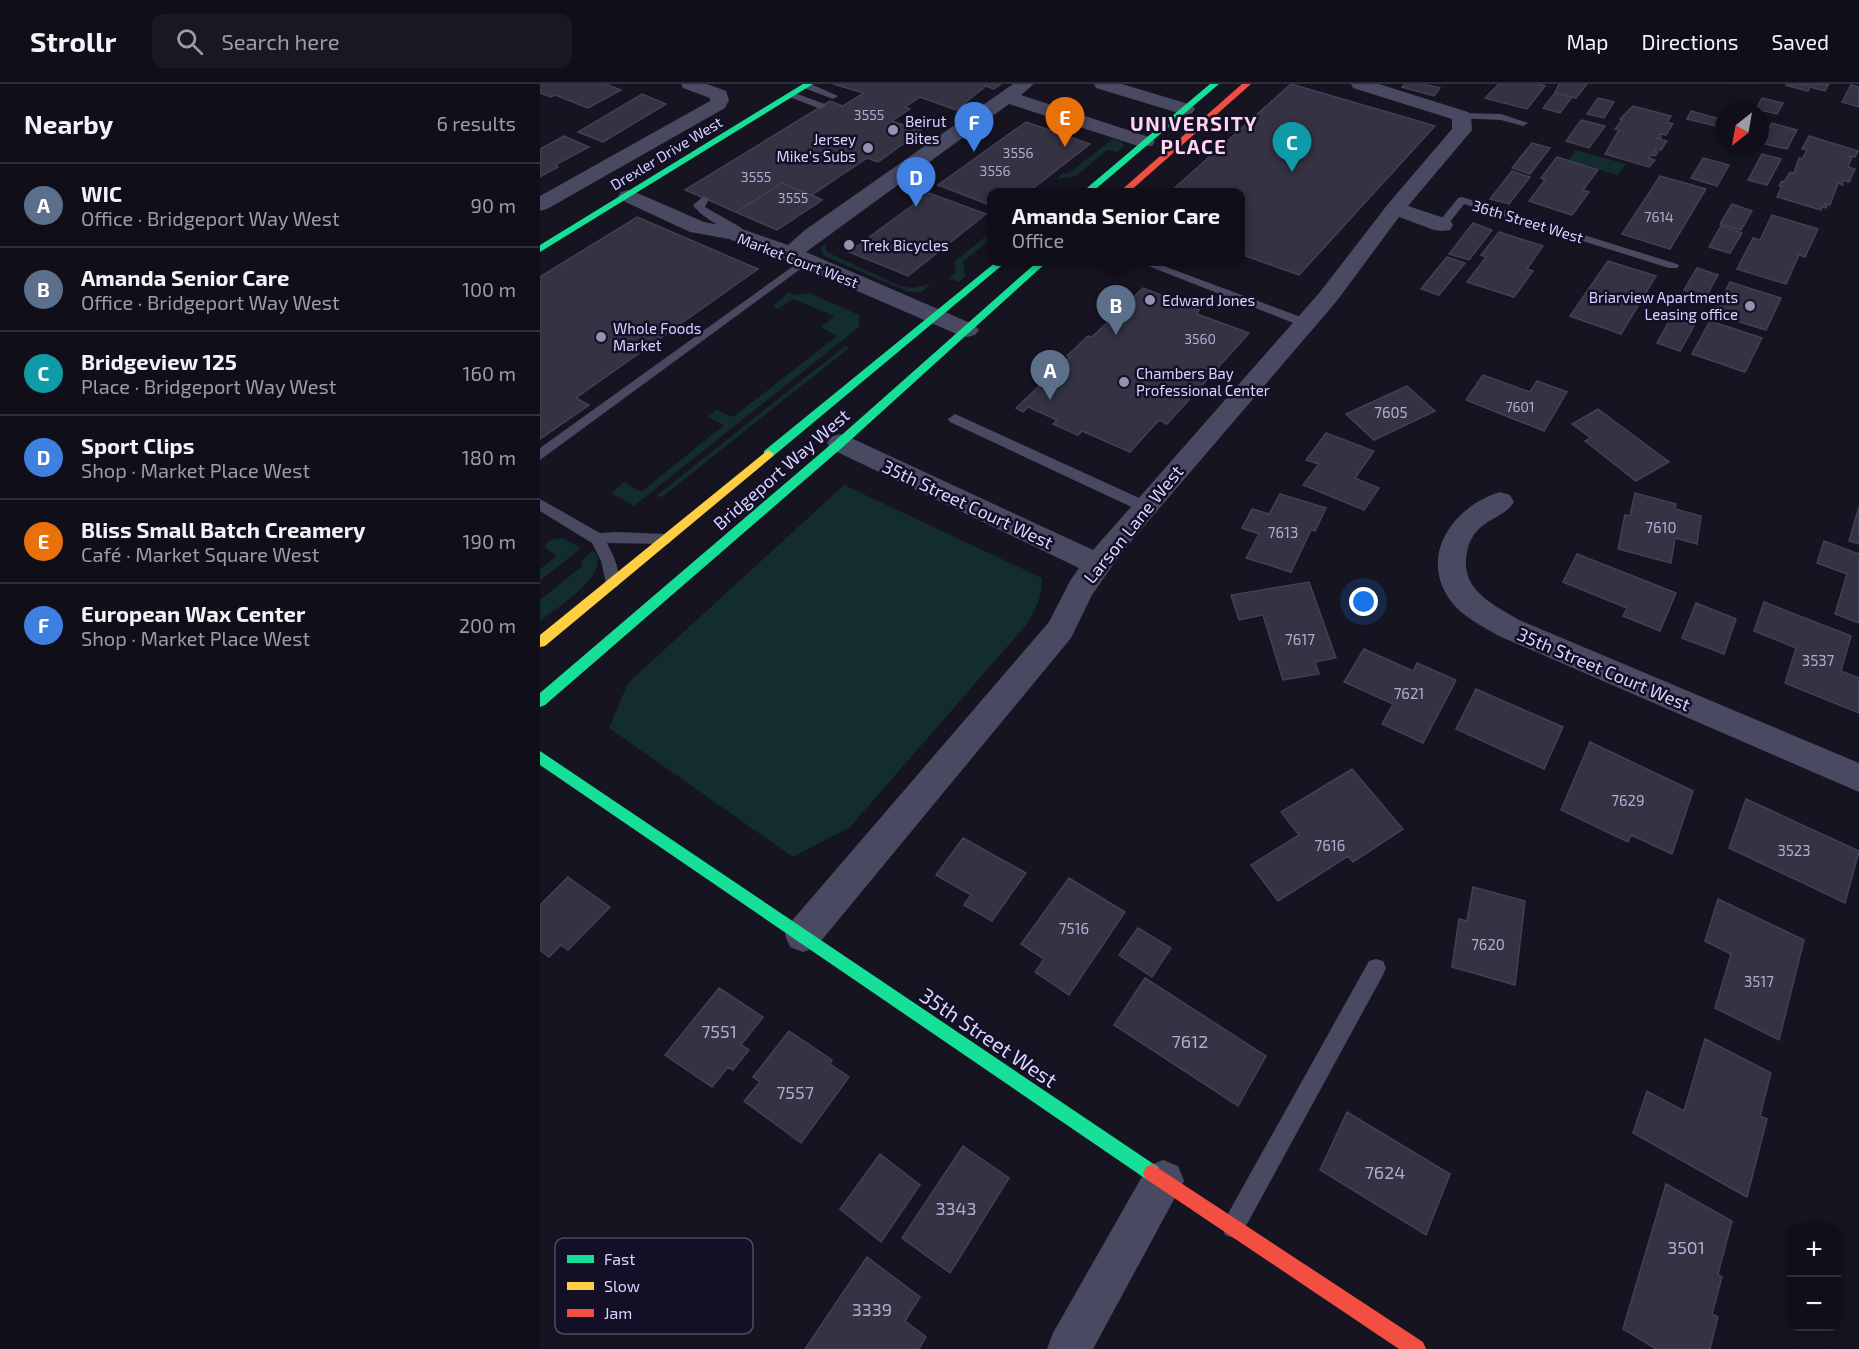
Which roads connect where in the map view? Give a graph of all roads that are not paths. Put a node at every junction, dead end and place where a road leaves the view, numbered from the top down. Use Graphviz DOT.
graph roads {
  1 [pos="690,84"];
  2 [pos="1025,84"];
  3 [pos="1103,84"];
  4 [pos="1215,84"];
  5 [pos="1247,84"];
  6 [pos="1360,84"];
  7 [pos="808,85"];
  8 [pos="792,95"];
  9 [pos="833,96"];
  10 [pos="1007,97"];
  11 [pos="821,106"];
  12 [pos="1185,109"];
  13 [pos="1461,116"];
  14 [pos="1523,123"];
  15 [pos="670,131"];
  16 [pos="1145,142"];
  17 [pos="710,146"];
  18 [pos="1090,188"];
  19 [pos="1127,188"];
  20 [pos="628,196"];
  21 [pos="704,199"];
  22 [pos="540,205"];
  23 [pos="1395,208"];
  24 [pos="1442,225"];
  25 [pos="747,239"];
  26 [pos="540,249"];
  27 [pos="798,257"];
  28 [pos="995,266"];
  29 [pos="1037,266"];
  30 [pos="1157,266"];
  31 [pos="1672,266"];
  32 [pos="935,316"];
  33 [pos="1305,323"];
  34 [pos="967,330"];
  35 [pos="955,419"];
  36 [pos="840,443"];
  37 [pos="540,455"];
  38 [pos="1500,502"];
  39 [pos="540,504"];
  40 [pos="1143,506"];
  41 [pos="598,539"];
  42 [pos="665,539"];
  43 [pos="1097,564"];
  44 [pos="612,583"];
  45 [pos="540,642"];
  46 [pos="540,701"];
  47 [pos="540,757"];
  48 [pos="1859,778"];
  49 [pos="803,935"];
  50 [pos="1376,968"];
  51 [pos="1163,1181"];
  52 [pos="1233,1227"];
  53 [pos="1069,1349"];
  54 [pos="1416,1349"];
  1 -- 15 [label="street"];
  2 -- 10 [label="street"];
  3 -- 12 [label="street"];
  4 -- 12 [label="main road"];
  5 -- 19 [label="main road"];
  6 -- 13 [label="street"];
  7 -- 8 [label="main road, Drexler Drive West"];
  7 -- 9 [label="lane"];
  8 -- 11 [label="lane"];
  8 -- 17 [label="main road, Drexler Drive West"];
  10 -- 16 [label="street"];
  10 -- 27 [label="street"];
  12 -- 16 [label="main road"];
  13 -- 14 [label="lane"];
  13 -- 23 [label="street, Larson Lane West"];
  15 -- 17 [label="street"];
  15 -- 22 [label="street"];
  16 -- 18 [label="main road"];
  17 -- 20 [label="main road, Drexler Drive West"];
  20 -- 25 [label="street, Market Court West"];
  20 -- 26 [label="main road, Drexler Drive West"];
  21 -- 25 [label="lane"];
  23 -- 24 [label="street, 36th Street West"];
  23 -- 33 [label="street, Larson Lane West"];
  24 -- 31 [label="lane, 36th Street West"];
  25 -- 27 [label="street, Market Court West"];
  27 -- 32 [label="street, Market Court West"];
  27 -- 37 [label="lane"];
  28 -- 32 [label="main road, Bridgeport Way West"];
  29 -- 34 [label="main road, Bridgeport Way West"];
  30 -- 33 [label="lane"];
  32 -- 34 [label="street, Market Court West"];
  32 -- 42 [label="main road, Bridgeport Way West"];
  33 -- 40 [label="street, Larson Lane West"];
  34 -- 36 [label="main road, Bridgeport Way West"];
  35 -- 40 [label="lane"];
  36 -- 43 [label="street, 35th Street Court West"];
  36 -- 46 [label="main road, Bridgeport Way West"];
  38 -- 48 [label="street, 35th Street Court West"];
  39 -- 41 [label="lane"];
  40 -- 43 [label="street, Larson Lane West"];
  41 -- 42 [label="lane"];
  41 -- 44 [label="lane"];
  42 -- 44 [label="main road, Bridgeport Way West"];
  43 -- 49 [label="street, Larson Lane West"];
  44 -- 45 [label="main road, Bridgeport Way West"];
  47 -- 49 [label="main road, 35th Street West"];
  49 -- 51 [label="main road, 35th Street West"];
  50 -- 52 [label="lane"];
  51 -- 52 [label="main road, 35th Street West"];
  51 -- 53 [label="street"];
  52 -- 54 [label="main road, 35th Street West"];
}
